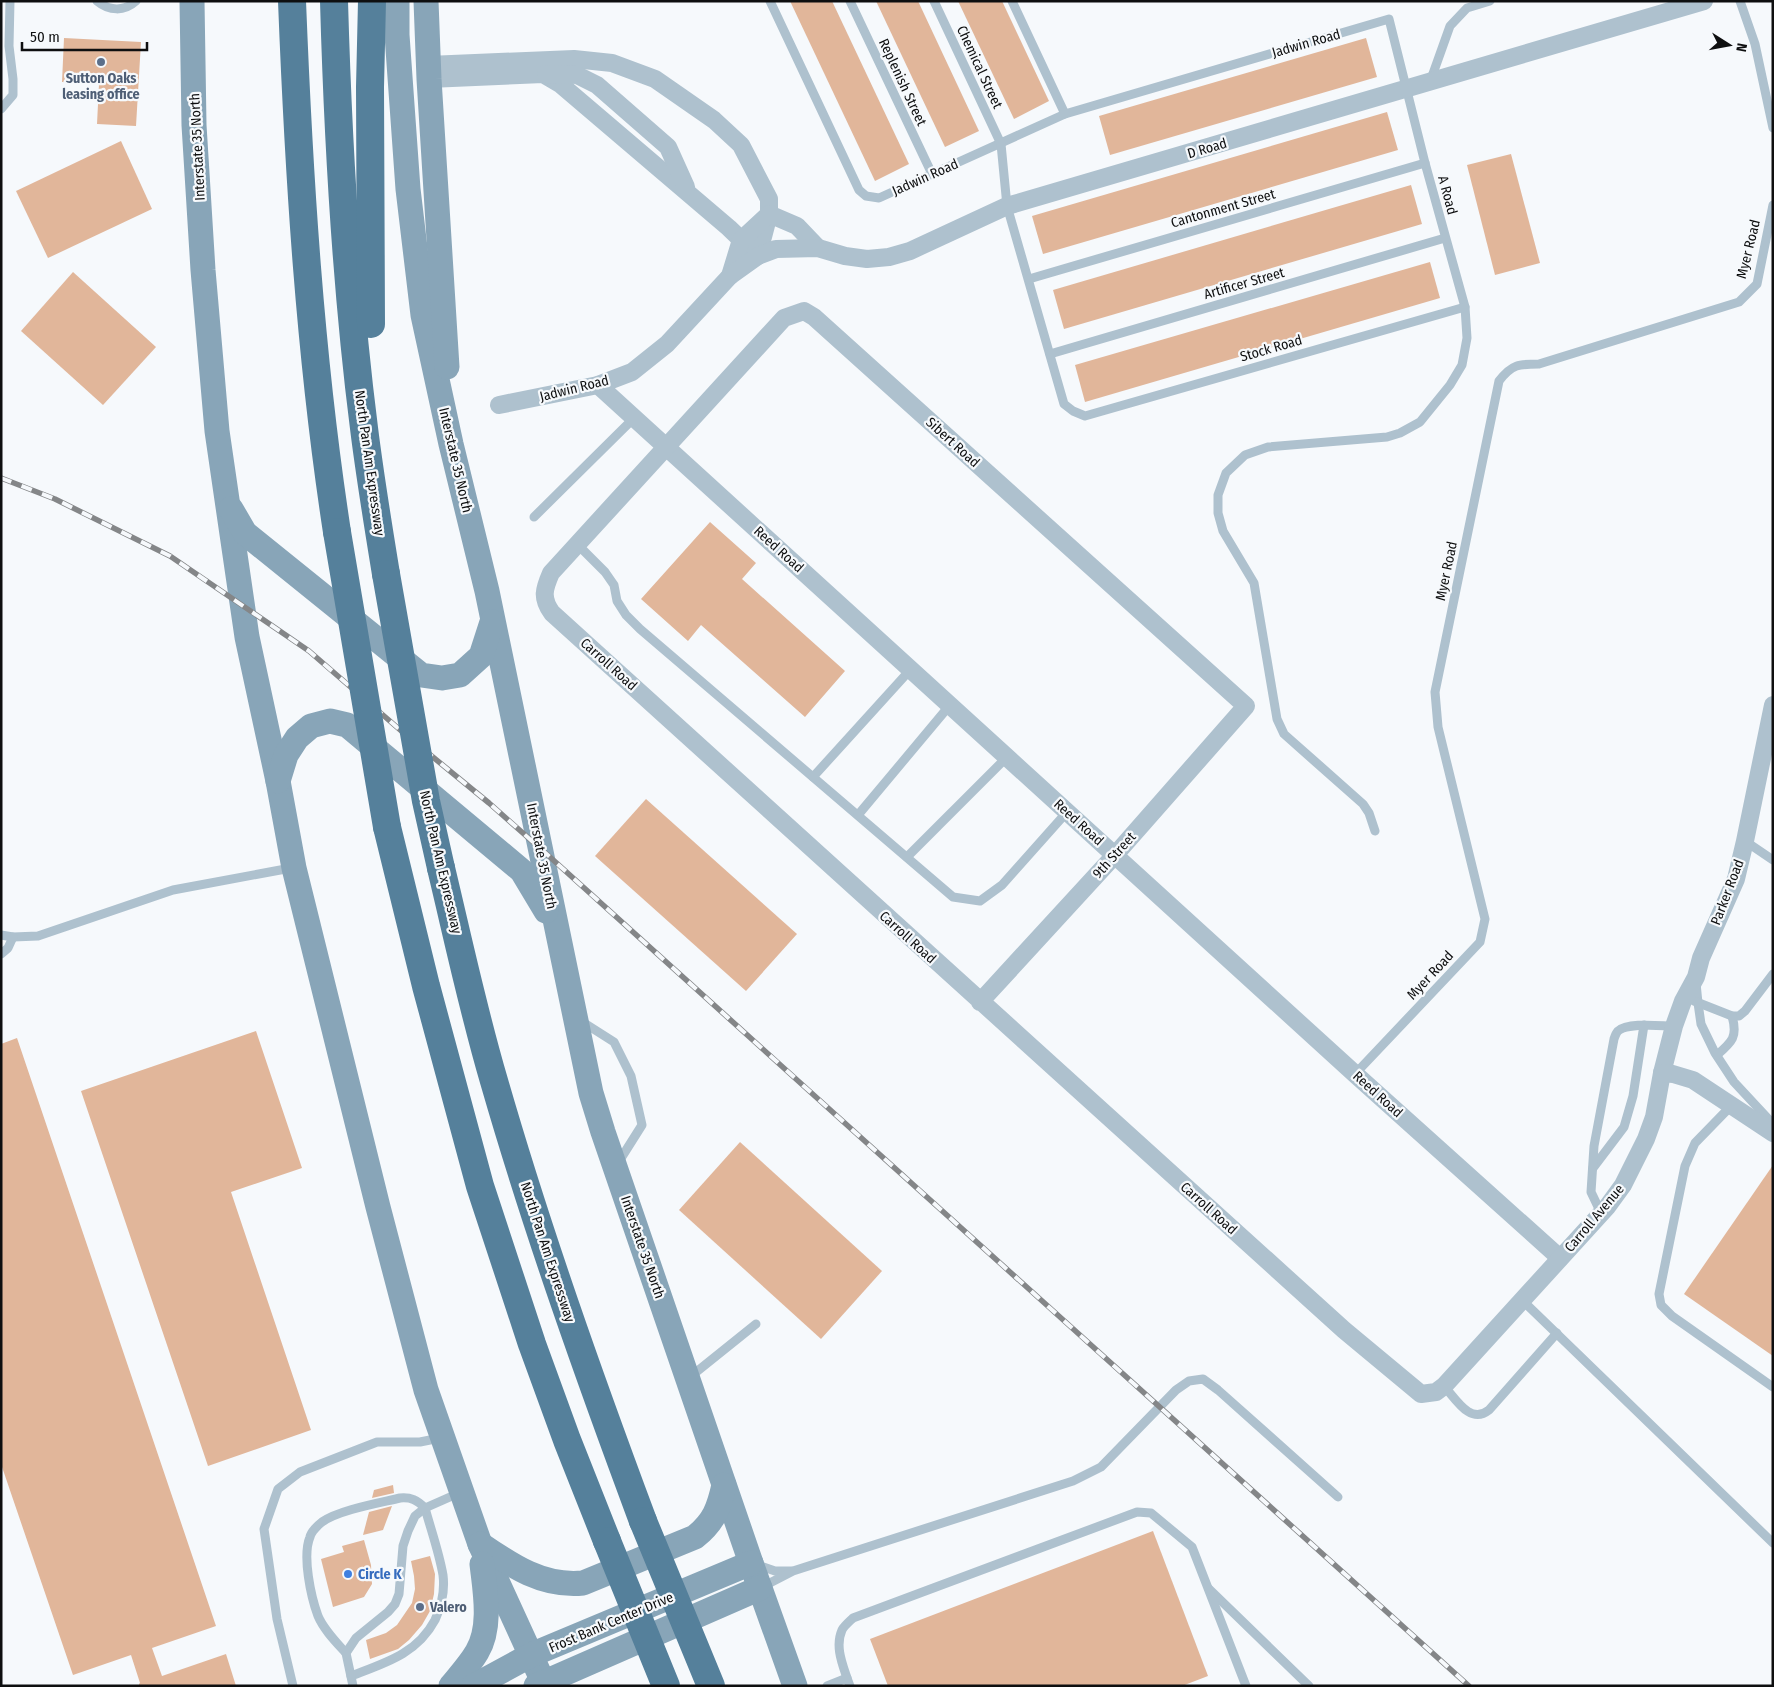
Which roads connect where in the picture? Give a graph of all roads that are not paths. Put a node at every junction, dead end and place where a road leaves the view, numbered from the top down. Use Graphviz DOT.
graph roads {
  1 [pos="97,1"];
  2 [pos="136,1"];
  3 [pos="192,1"];
  4 [pos="275,1"];
  5 [pos="292,1"];
  6 [pos="334,1"];
  7 [pos="372,1"];
  8 [pos="397,1"];
  9 [pos="426,1"];
  10 [pos="770,1"];
  11 [pos="850,1"];
  12 [pos="934,1"];
  13 [pos="1012,1"];
  14 [pos="1490,1"];
  15 [pos="1704,1"];
  16 [pos="1740,1"];
  17 [pos="7,6"];
  18 [pos="428,72"];
  19 [pos="1430,82"];
  20 [pos="1407,89"];
  21 [pos="1,109"];
  22 [pos="1065,114"];
  23 [pos="1773,128"];
  24 [pos="1001,144"];
  25 [pos="1425,163"];
  26 [pos="932,174"];
  27 [pos="1773,205"];
  28 [pos="1007,206"];
  29 [pos="769,214"];
  30 [pos="1445,238"];
  31 [pos="741,240"];
  32 [pos="818,248"];
  33 [pos="758,256"];
  34 [pos="730,276"];
  35 [pos="1029,279"];
  36 [pos="1465,307"];
  37 [pos="1050,354"];
  38 [pos="598,385"];
  39 [pos="499,405"];
  40 [pos="320,410"];
  41 [pos="1085,416"];
  42 [pos="634,418"];
  43 [pos="451,444"];
  44 [pos="666,446"];
  45 [pos="227,503"];
  46 [pos="534,517"];
  47 [pos="378,520"];
  48 [pos="576,544"];
  49 [pos="492,619"];
  50 [pos="910,669"];
  51 [pos="950,705"];
  52 [pos="1773,705"];
  53 [pos="1246,706"];
  54 [pos="1007,757"];
  55 [pos="813,776"];
  56 [pos="278,781"];
  57 [pos="1067,812"];
  58 [pos="858,815"];
  59 [pos="1375,831"];
  60 [pos="1745,841"];
  61 [pos="1114,855"];
  62 [pos="907,857"];
  63 [pos="1773,860"];
  64 [pos="294,868"];
  65 [pos="556,928"];
  66 [pos="1,935"];
  67 [pos="13,937"];
  68 [pos="1,954"];
  69 [pos="1773,974"];
  70 [pos="1691,1000"];
  71 [pos="980,1002"];
  72 [pos="1732,1016"];
  73 [pos="575,1017"];
  74 [pos="1644,1025"];
  75 [pos="1674,1026"];
  76 [pos="1717,1056"];
  77 [pos="1662,1073"];
  78 [pos="1355,1074"];
  79 [pos="1731,1106"];
  80 [pos="1773,1124"];
  81 [pos="1773,1133"];
  82 [pos="615,1168"];
  83 [pos="1592,1168"];
  84 [pos="1601,1213"];
  85 [pos="1560,1258"];
  86 [pos="1522,1300"];
  87 [pos="756,1324"];
  88 [pos="1557,1333"];
  89 [pos="688,1379"];
  90 [pos="1773,1387"];
  91 [pos="1437,1390"];
  92 [pos="443,1437"];
  93 [pos="724,1485"];
  94 [pos="462,1492"];
  95 [pos="1338,1497"];
  96 [pos="425,1508"];
  97 [pos="1773,1543"];
  98 [pos="480,1544"];
  99 [pos="751,1563"];
  100 [pos="793,1571"];
  101 [pos="1207,1587"];
  102 [pos="760,1588"];
  103 [pos="346,1653"];
  104 [pos="531,1655"];
  105 [pos="351,1676"];
  106 [pos="849,1682"];
  107 [pos="541,1685"];
  108 [pos="293,1686"];
  109 [pos="353,1686"];
  110 [pos="451,1686"];
  111 [pos="474,1686"];
  112 [pos="666,1686"];
  113 [pos="711,1686"];
  114 [pos="795,1686"];
  115 [pos="827,1686"];
  116 [pos="1246,1686"];
  117 [pos="1309,1686"];
  1 -- 2 [label="lane"];
  3 -- 45 [label="main road, Interstate 35 North"];
  4 -- 40 [label="highway"];
  5 -- 40 [label="highway"];
  6 -- 47 [label="highway, North Pan Am Expressway"];
  7 -- 47 [label="highway"];
  8 -- 43 [label="main road, Interstate 35 North"];
  9 -- 18 [label="main road"];
  10 -- 26 [label="lane, Jadwin Road"];
  11 -- 26 [label="lane, Replenish Street"];
  12 -- 24 [label="lane, Chemical Street"];
  13 -- 22 [label="lane"];
  14 -- 19 [label="lane"];
  15 -- 19 [label="street"];
  16 -- 23 [label="lane"];
  17 -- 21 [label="lane"];
  18 -- 29 [label="street"];
  18 -- 31 [label="street"];
  18 -- 43 [label="main road"];
  19 -- 20 [label="street"];
  20 -- 22 [label="lane, Jadwin Road"];
  20 -- 25 [label="lane, A Road"];
  20 -- 28 [label="street, D Road"];
  22 -- 24 [label="lane, Jadwin Road"];
  24 -- 26 [label="lane, Jadwin Road"];
  24 -- 28 [label="lane, Chemical Street"];
  25 -- 30 [label="lane, A Road"];
  25 -- 35 [label="lane, Cantonment Street"];
  27 -- 78 [label="lane, Myer Road"];
  28 -- 32 [label="street, Jadwin Road"];
  28 -- 35 [label="lane, Chemical Street"];
  29 -- 31 [label="street"];
  29 -- 32 [label="street, Jadwin Road"];
  29 -- 33 [label="street"];
  30 -- 36 [label="lane, A Road"];
  30 -- 37 [label="lane, Artificer Street"];
  31 -- 33 [label="street"];
  31 -- 34 [label="street, Jadwin Road"];
  32 -- 33 [label="street, Jadwin Road"];
  33 -- 34 [label="street, Jadwin Road"];
  34 -- 38 [label="street, Jadwin Road"];
  35 -- 37 [label="lane, Chemical Street"];
  36 -- 41 [label="lane, Stock Road"];
  36 -- 59 [label="lane, A Road"];
  37 -- 41 [label="lane, Chemical Street"];
  38 -- 39 [label="street, Jadwin Road"];
  38 -- 42 [label="street, Reed Road"];
  40 -- 112 [label="highway, bridge"];
  42 -- 44 [label="street, Reed Road"];
  42 -- 46 [label="lane"];
  43 -- 49 [label="main road, Interstate 35 North"];
  44 -- 48 [label="street, Carroll Road"];
  44 -- 50 [label="street, Reed Road"];
  44 -- 53 [label="street, Sibert Road"];
  45 -- 49 [label="main road"];
  45 -- 56 [label="main road, Interstate 35 North"];
  47 -- 113 [label="highway, North Pan Am Expressway, bridge"];
  48 -- 55 [label="lane"];
  48 -- 71 [label="street, Carroll Road"];
  49 -- 65 [label="main road, Interstate 35 North"];
  50 -- 51 [label="street, Reed Road"];
  50 -- 55 [label="lane"];
  51 -- 54 [label="street, Reed Road"];
  51 -- 58 [label="lane"];
  52 -- 60 [label="street, Parker Road"];
  53 -- 61 [label="street, 9th Street"];
  54 -- 57 [label="street, Reed Road"];
  54 -- 62 [label="lane"];
  55 -- 58 [label="lane"];
  56 -- 64 [label="main road, Interstate 35 North"];
  56 -- 65 [label="main road"];
  57 -- 61 [label="street, Reed Road"];
  57 -- 62 [label="lane"];
  58 -- 62 [label="lane"];
  60 -- 63 [label="lane"];
  60 -- 70 [label="street, Parker Road"];
  61 -- 71 [label="street, 9th Street"];
  61 -- 78 [label="street, Reed Road"];
  64 -- 67 [label="lane"];
  64 -- 92 [label="main road, Interstate 35 North"];
  65 -- 73 [label="main road, Interstate 35 North"];
  66 -- 67 [label="lane"];
  67 -- 68 [label="lane"];
  69 -- 72 [label="lane"];
  70 -- 72 [label="lane"];
  70 -- 75 [label="street, Parker Road"];
  70 -- 76 [label="lane"];
  71 -- 91 [label="street, Carroll Road"];
  72 -- 76 [label="lane"];
  73 -- 82 [label="main road, Interstate 35 North"];
  73 -- 82 [label="lane"];
  74 -- 75 [label="lane"];
  74 -- 83 [label="lane"];
  74 -- 83 [label="lane"];
  75 -- 77 [label="street, Parker Road"];
  76 -- 80 [label="lane"];
  77 -- 79 [label="street"];
  77 -- 84 [label="street, Carroll Avenue"];
  78 -- 85 [label="street, Reed Road"];
  79 -- 81 [label="street"];
  79 -- 90 [label="lane"];
  82 -- 89 [label="main road, Interstate 35 North"];
  83 -- 84 [label="lane"];
  84 -- 85 [label="street, Carroll Avenue"];
  85 -- 86 [label="street, Carroll Avenue"];
  86 -- 88 [label="lane"];
  86 -- 91 [label="street, Carroll Avenue"];
  87 -- 89 [label="lane"];
  88 -- 91 [label="lane"];
  88 -- 97 [label="lane"];
  89 -- 93 [label="main road, Interstate 35 North"];
  92 -- 94 [label="main road, Interstate 35 North"];
  92 -- 108 [label="lane"];
  93 -- 98 [label="main road"];
  93 -- 99 [label="main road, Interstate 35 North"];
  94 -- 96 [label="lane"];
  94 -- 98 [label="main road, Interstate 35 North"];
  95 -- 100 [label="lane"];
  96 -- 103 [label="lane"];
  96 -- 103 [label="lane"];
  96 -- 105 [label="lane"];
  98 -- 104 [label="main road, Interstate 35 North"];
  98 -- 110 [label="main road"];
  99 -- 100 [label="lane"];
  99 -- 102 [label="main road, Interstate 35 North"];
  99 -- 104 [label="main road, Frost Bank Center Drive"];
  100 -- 102 [label="lane"];
  101 -- 106 [label="lane"];
  101 -- 116 [label="lane"];
  101 -- 117 [label="lane"];
  102 -- 107 [label="main road, Frost Bank Center Drive"];
  102 -- 114 [label="main road, Interstate 35 North"];
  103 -- 105 [label="lane"];
  104 -- 107 [label="main road, Interstate 35 North"];
  104 -- 111 [label="main road, Frost Bank Center Drive"];
  105 -- 109 [label="lane"];
  106 -- 115 [label="lane"];
}
